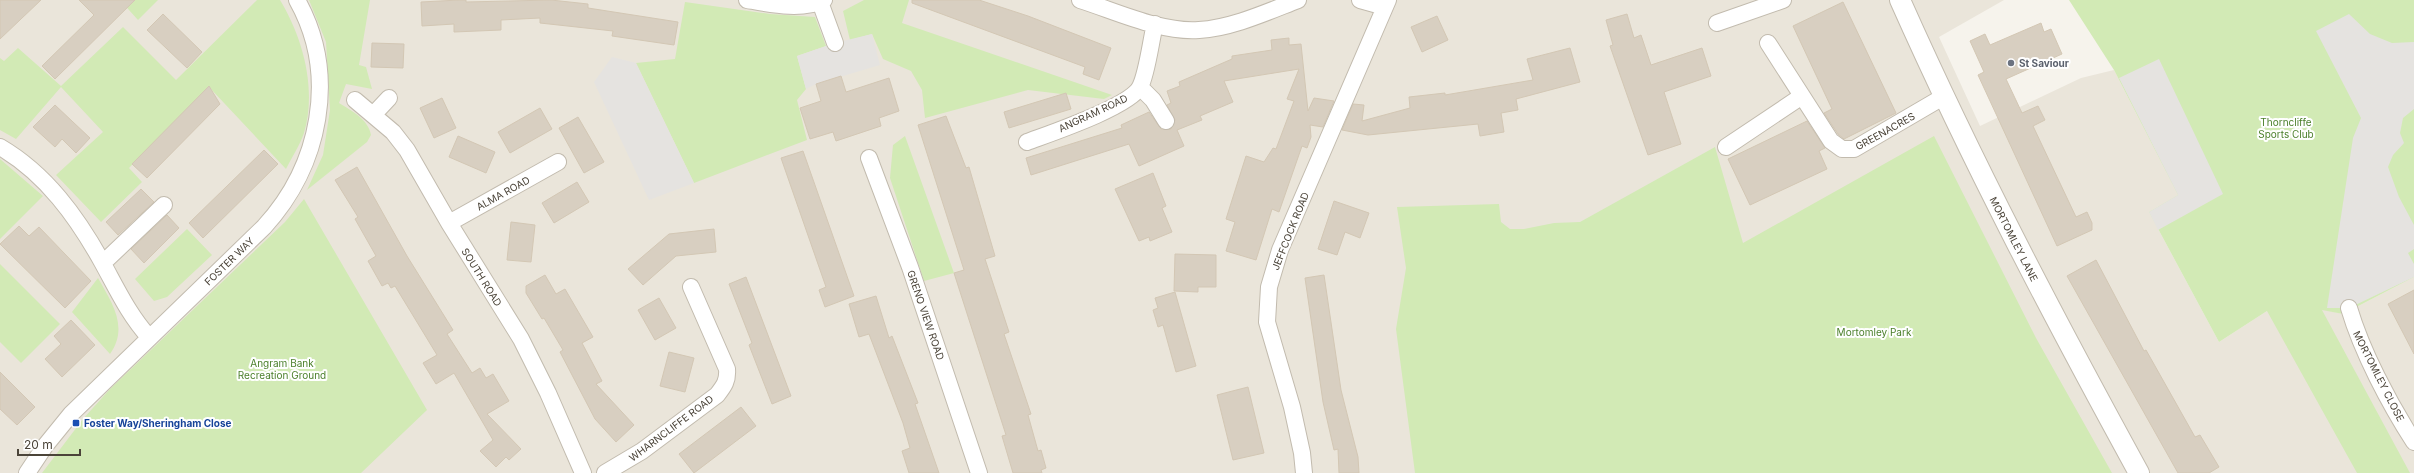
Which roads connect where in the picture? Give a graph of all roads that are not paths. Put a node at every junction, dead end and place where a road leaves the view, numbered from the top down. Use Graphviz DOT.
graph roads {
  1 [pos="297,0"];
  2 [pos="747,0"];
  3 [pos="1080,0"];
  4 [pos="1298,0"];
  5 [pos="1360,0"];
  6 [pos="1783,0"];
  7 [pos="1900,0"];
  8 [pos="822,1"];
  9 [pos="1386,4"];
  10 [pos="1717,23"];
  11 [pos="1155,24"];
  12 [pos="835,43"];
  13 [pos="1768,43"];
  14 [pos="1140,87"];
  15 [pos="1802,96"];
  16 [pos="1943,97"];
  17 [pos="389,98"];
  18 [pos="354,100"];
  19 [pos="374,114"];
  20 [pos="1166,121"];
  21 [pos="1027,142"];
  22 [pos="0,147"];
  23 [pos="1726,147"];
  24 [pos="869,158"];
  25 [pos="558,162"];
  26 [pos="164,205"];
  27 [pos="449,223"];
  28 [pos="103,263"];
  29 [pos="691,287"];
  30 [pos="2349,308"];
  31 [pos="149,337"];
  32 [pos="2414,442"];
  33 [pos="27,473"];
  34 [pos="583,473"];
  35 [pos="605,473"];
  36 [pos="979,473"];
  37 [pos="1304,473"];
  38 [pos="2139,473"];
  1 -- 31 [label="street, FOSTER WAY"];
  2 -- 8 [label="street"];
  3 -- 11 [label="street"];
  4 -- 11 [label="street"];
  5 -- 9 [label="street"];
  6 -- 10 [label="street"];
  7 -- 16 [label="street, MORTOMLEY LANE"];
  8 -- 12 [label="street"];
  9 -- 37 [label="street, JEFFCOCK ROAD"];
  11 -- 14 [label="street"];
  13 -- 15 [label="street, GREENACRES"];
  14 -- 20 [label="street"];
  14 -- 21 [label="street, ANGRAM ROAD"];
  15 -- 16 [label="street, GREENACRES"];
  15 -- 23 [label="street"];
  16 -- 38 [label="street, MORTOMLEY LANE"];
  17 -- 19 [label="street"];
  18 -- 19 [label="street, SOUTH ROAD"];
  19 -- 27 [label="street, SOUTH ROAD"];
  22 -- 28 [label="street"];
  24 -- 36 [label="street, GRENO VIEW ROAD"];
  25 -- 27 [label="street, ALMA ROAD"];
  26 -- 28 [label="street"];
  27 -- 34 [label="street, SOUTH ROAD"];
  28 -- 31 [label="street"];
  29 -- 35 [label="street, WHARNCLIFFE ROAD"];
  30 -- 32 [label="street, MORTOMLEY CLOSE"];
  31 -- 33 [label="street, FOSTER WAY"];
}
